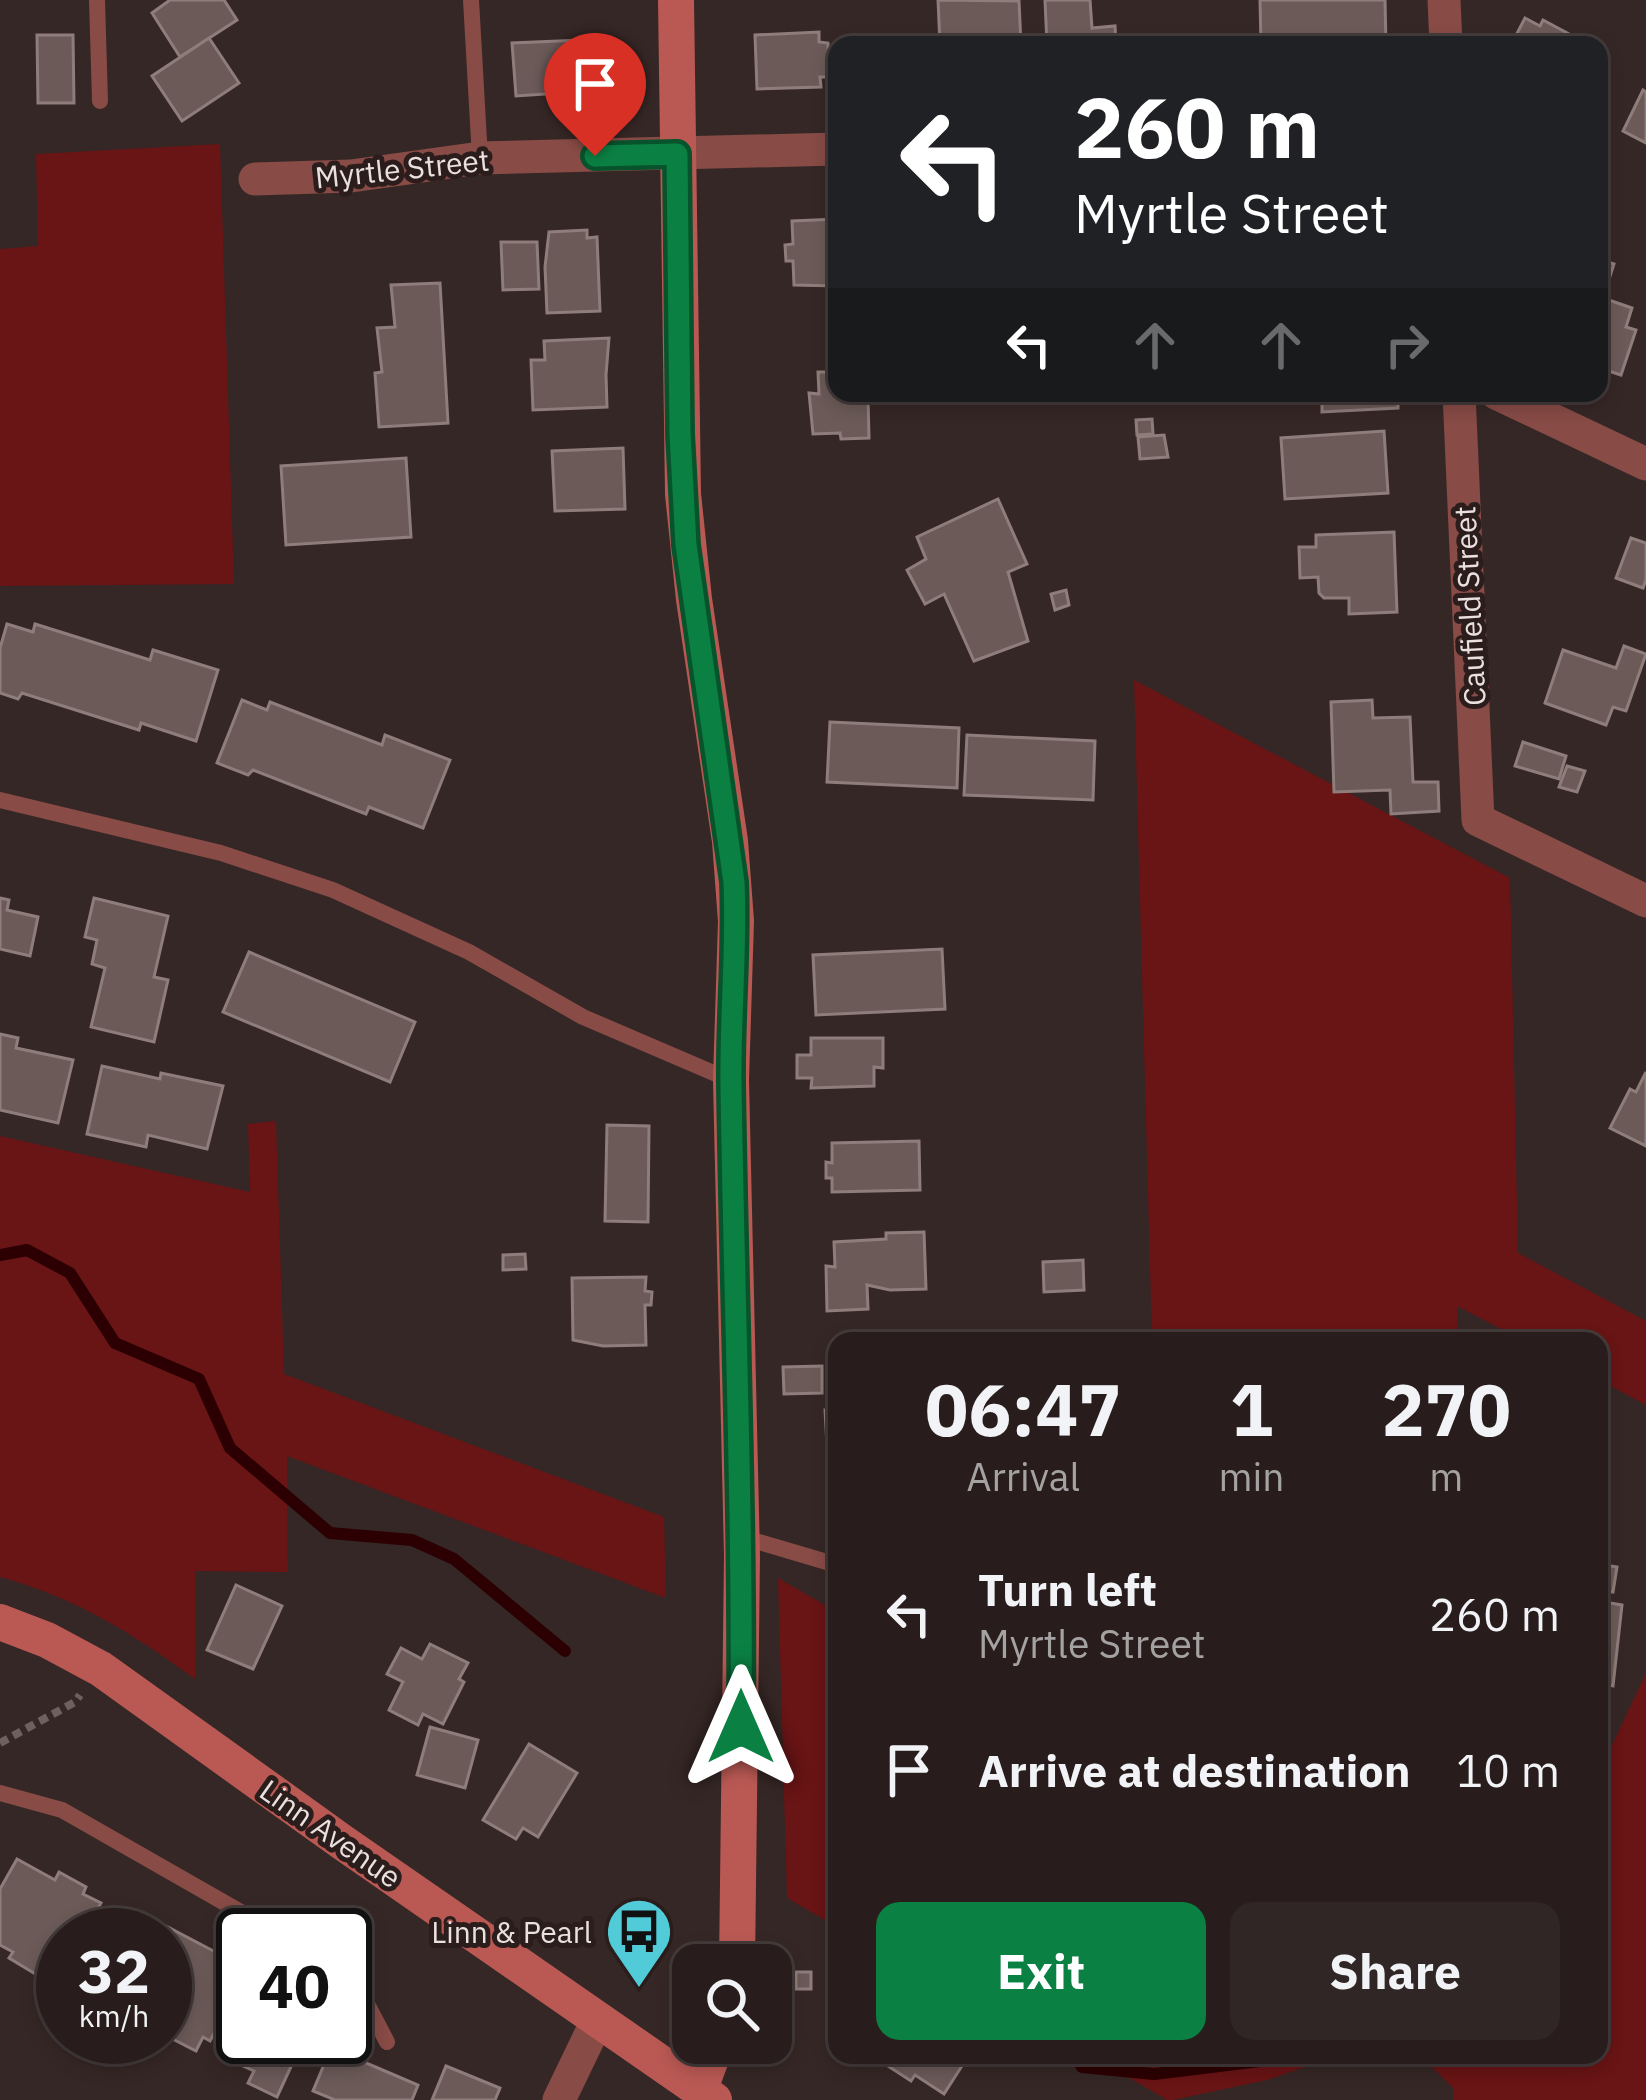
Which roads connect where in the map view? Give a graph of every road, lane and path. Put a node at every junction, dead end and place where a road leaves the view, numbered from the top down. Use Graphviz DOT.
graph roads {
  1 [pos="97,0"];
  2 [pos="471,0"];
  3 [pos="676,0"];
  4 [pos="1444,0"];
  5 [pos="1445,36"];
  6 [pos="100,101"];
  7 [pos="828,149"];
  8 [pos="677,154"];
  9 [pos="480,158"];
  10 [pos="255,179"];
  11 [pos="1459,402"];
  12 [pos="1515,402"];
  13 [pos="1646,464"];
  14 [pos="0,800"];
  15 [pos="1646,901"];
  16 [pos="731,1080"];
  17 [pos="742,1537"];
  18 [pos="828,1561"];
  19 [pos="0,1622"];
  20 [pos="75,1702"];
  21 [pos="0,1743"];
  22 [pos="0,1793"];
  23 [pos="233,1908"];
  24 [pos="737,1944"];
  25 [pos="372,2013"];
  26 [pos="597,2021"];
  27 [pos="387,2042"];
  28 [pos="713,2064"];
  29 [pos="707,2096"];
  30 [pos="559,2100"];
  1 -- 6 [label="lane"];
  2 -- 9 [label="lane"];
  3 -- 8 [label="street"];
  4 -- 5 [label="street"];
  7 -- 8 [label="street, Myrtle Street"];
  8 -- 9 [label="street, Myrtle Street"];
  8 -- 16 [label="street"];
  9 -- 10 [label="street, Myrtle Street"];
  11 -- 15 [label="street, Caufield Street"];
  12 -- 13 [label="street"];
  14 -- 16 [label="lane"];
  16 -- 17 [label="street"];
  17 -- 18 [label="lane"];
  17 -- 24 [label="street"];
  19 -- 26 [label="street, Linn Avenue"];
  20 -- 21 [label="path"];
  22 -- 23 [label="lane"];
  25 -- 27 [label="lane"];
  26 -- 29 [label="street, Linn Avenue"];
  26 -- 30 [label="street"];
  28 -- 29 [label="street"];
}
